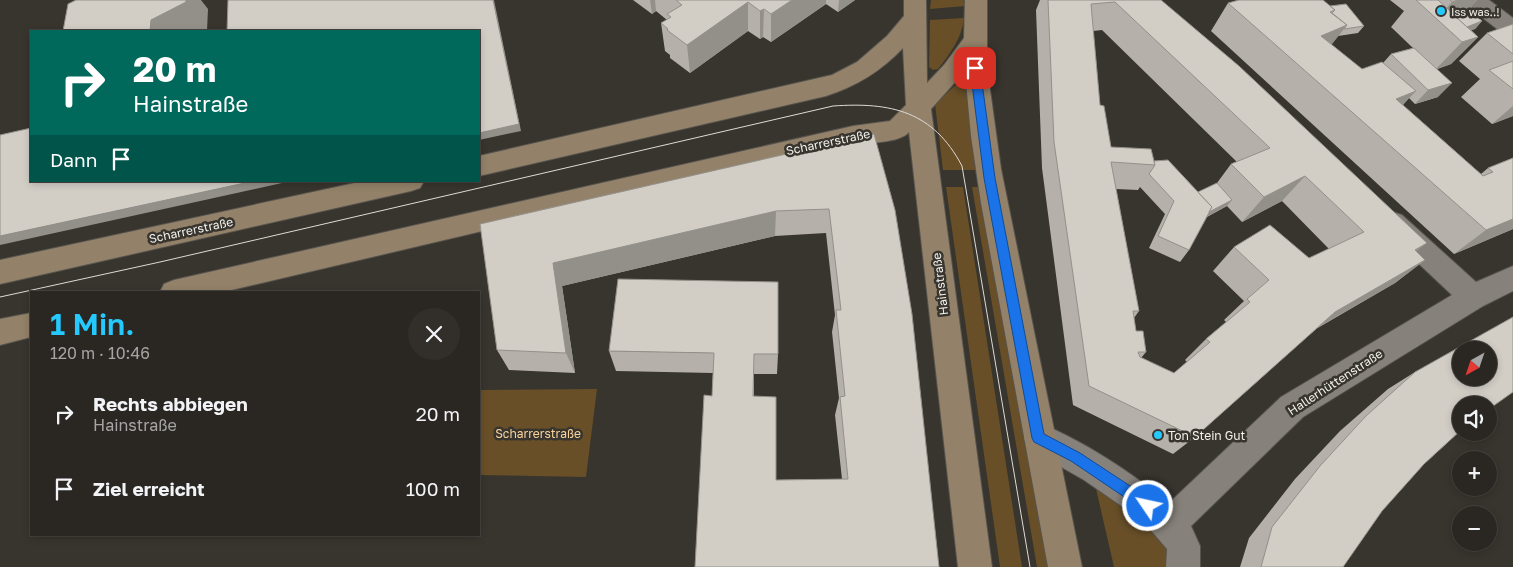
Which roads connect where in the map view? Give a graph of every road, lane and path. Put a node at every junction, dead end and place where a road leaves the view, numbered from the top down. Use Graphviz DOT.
graph roads {
  1 [pos="976,0"];
  2 [pos="1474,0"];
  3 [pos="915,9"];
  4 [pos="1513,29"];
  5 [pos="974,41"];
  6 [pos="919,106"];
  7 [pos="898,130"];
  8 [pos="923,140"];
  9 [pos="480,166"];
  10 [pos="406,182"];
  11 [pos="1378,209"];
  12 [pos="0,272"];
  13 [pos="1513,278"];
  14 [pos="178,291"];
  15 [pos="1473,296"];
  16 [pos="30,325"];
  17 [pos="0,332"];
  18 [pos="1039,438"];
  19 [pos="1170,524"];
  20 [pos="975,567"];
  21 [pos="1065,567"];
  22 [pos="1183,567"];
  1 -- 5 [label="street"];
  2 -- 4 [label="street"];
  3 -- 6 [label="street, Hainstraße"];
  3 -- 9 [label="street"];
  5 -- 6 [label="street"];
  5 -- 18 [label="street"];
  6 -- 7 [label="street"];
  6 -- 8 [label="street, Hainstraße"];
  7 -- 8 [label="street, Scharrerstraße"];
  7 -- 14 [label="street, Scharrerstraße"];
  8 -- 20 [label="street, Hainstraße"];
  10 -- 12 [label="street, Scharrerstraße"];
  11 -- 15 [label="street"];
  13 -- 15 [label="street, Hallerhüttenstraße"];
  15 -- 19 [label="street, Hallerhüttenstraße"];
  16 -- 17 [label="street"];
  18 -- 19 [label="street"];
  18 -- 21 [label="street"];
  19 -- 22 [label="street"];
}
